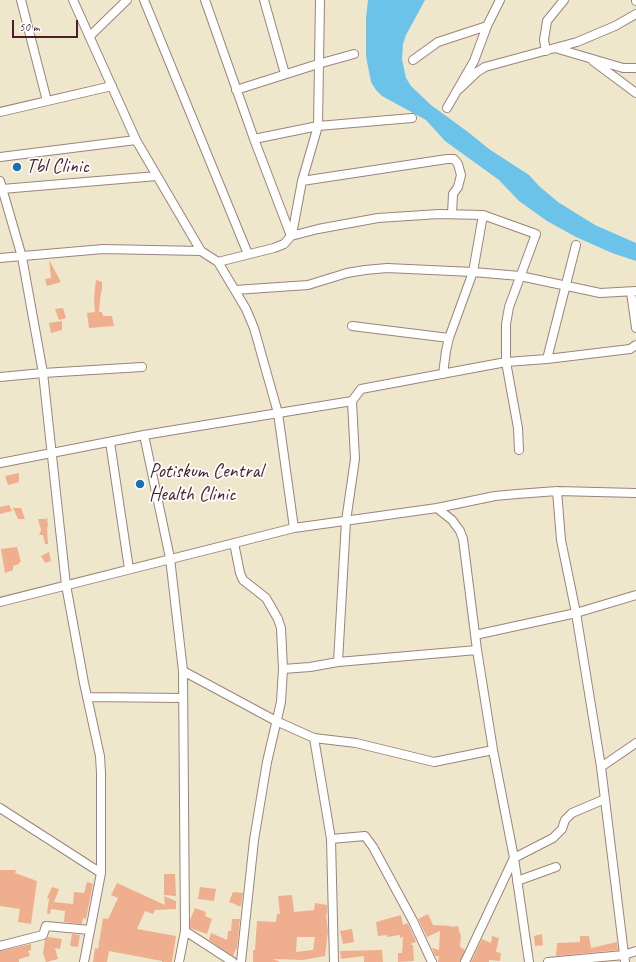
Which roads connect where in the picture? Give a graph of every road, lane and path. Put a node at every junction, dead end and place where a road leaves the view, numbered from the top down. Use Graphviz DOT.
graph roads {
  1 [pos="22,0"];
  2 [pos="73,0"];
  3 [pos="127,0"];
  4 [pos="144,0"];
  5 [pos="205,0"];
  6 [pos="264,0"];
  7 [pos="320,0"];
  8 [pos="500,0"];
  9 [pos="564,0"];
  10 [pos="636,14"];
  11 [pos="487,26"];
  12 [pos="90,36"];
  13 [pos="555,48"];
  14 [pos="546,50"];
  15 [pos="354,54"];
  16 [pos="587,57"];
  17 [pos="413,60"];
  18 [pos="318,64"];
  19 [pos="636,68"];
  20 [pos="285,74"];
  21 [pos="112,86"];
  22 [pos="459,89"];
  23 [pos="236,90"];
  24 [pos="636,93"];
  25 [pos="47,101"];
  26 [pos="447,108"];
  27 [pos="0,112"];
  28 [pos="412,118"];
  29 [pos="318,126"];
  30 [pos="254,139"];
  31 [pos="136,140"];
  32 [pos="0,157"];
  33 [pos="157,176"];
  34 [pos="302,181"];
  35 [pos="1,185"];
  36 [pos="452,214"];
  37 [pos="483,215"];
  38 [pos="292,236"];
  39 [pos="576,245"];
  40 [pos="200,251"];
  41 [pos="248,254"];
  42 [pos="22,257"];
  43 [pos="0,258"];
  44 [pos="218,262"];
  45 [pos="473,272"];
  46 [pos="520,276"];
  47 [pos="566,286"];
  48 [pos="235,290"];
  49 [pos="633,291"];
  50 [pos="352,326"];
  51 [pos="636,328"];
  52 [pos="449,338"];
  53 [pos="636,345"];
  54 [pos="547,359"];
  55 [pos="506,362"];
  56 [pos="142,367"];
  57 [pos="43,373"];
  58 [pos="443,374"];
  59 [pos="0,377"];
  60 [pos="352,401"];
  61 [pos="278,413"];
  62 [pos="144,435"];
  63 [pos="110,442"];
  64 [pos="519,450"];
  65 [pos="52,454"];
  66 [pos="0,463"];
  67 [pos="557,491"];
  68 [pos="636,493"];
  69 [pos="437,508"];
  70 [pos="346,521"];
  71 [pos="294,528"];
  72 [pos="234,543"];
  73 [pos="170,558"];
  74 [pos="129,569"];
  75 [pos="66,585"];
  76 [pos="636,595"];
  77 [pos="0,602"];
  78 [pos="576,613"];
  79 [pos="475,635"];
  80 [pos="477,650"];
  81 [pos="338,662"];
  82 [pos="283,669"];
  83 [pos="183,671"];
  84 [pos="87,696"];
  85 [pos="183,698"];
  86 [pos="276,721"];
  87 [pos="314,738"];
  88 [pos="636,743"];
  89 [pos="493,750"];
  90 [pos="601,767"];
  91 [pos="605,799"];
  92 [pos="0,808"];
  93 [pos="331,839"];
  94 [pos="514,858"];
  95 [pos="556,867"];
  96 [pos="101,873"];
  97 [pos="518,881"];
  98 [pos="90,930"];
  99 [pos="185,931"];
  100 [pos="0,946"];
  101 [pos="636,952"];
  102 [pos="624,958"];
  103 [pos="84,962"];
  104 [pos="179,962"];
  105 [pos="233,962"];
  106 [pos="240,962"];
  107 [pos="334,962"];
  108 [pos="432,962"];
  109 [pos="465,962"];
  110 [pos="529,962"];
  111 [pos="548,962"];
  1 -- 25 [label="street"];
  2 -- 12 [label="street"];
  3 -- 12 [label="street"];
  4 -- 41 [label="street"];
  5 -- 23 [label="street"];
  6 -- 20 [label="street"];
  7 -- 18 [label="street"];
  8 -- 11 [label="street"];
  9 -- 14 [label="street"];
  10 -- 13 [label="street"];
  11 -- 17 [label="street"];
  11 -- 22 [label="street"];
  12 -- 21 [label="street"];
  13 -- 14 [label="street"];
  13 -- 16 [label="street"];
  14 -- 22 [label="street"];
  15 -- 18 [label="street"];
  16 -- 19 [label="street"];
  16 -- 24 [label="street"];
  18 -- 20 [label="street"];
  18 -- 29 [label="street"];
  20 -- 23 [label="street"];
  21 -- 25 [label="street"];
  21 -- 31 [label="street"];
  22 -- 26 [label="street"];
  23 -- 30 [label="street"];
  25 -- 27 [label="street"];
  28 -- 29 [label="street"];
  29 -- 30 [label="street"];
  29 -- 34 [label="street"];
  30 -- 38 [label="street"];
  31 -- 32 [label="street"];
  31 -- 33 [label="street"];
  33 -- 35 [label="street"];
  33 -- 40 [label="street"];
  34 -- 36 [label="street"];
  34 -- 38 [label="street"];
  35 -- 42 [label="street"];
  36 -- 37 [label="street"];
  36 -- 38 [label="street"];
  37 -- 45 [label="street"];
  37 -- 46 [label="street"];
  38 -- 41 [label="street"];
  39 -- 47 [label="street"];
  40 -- 42 [label="street"];
  40 -- 44 [label="street"];
  41 -- 44 [label="street"];
  42 -- 43 [label="street"];
  42 -- 57 [label="street"];
  44 -- 48 [label="street"];
  45 -- 46 [label="street"];
  45 -- 48 [label="street"];
  45 -- 52 [label="street"];
  46 -- 47 [label="street"];
  46 -- 55 [label="street"];
  47 -- 49 [label="street"];
  47 -- 54 [label="street"];
  48 -- 61 [label="street"];
  49 -- 51 [label="street"];
  50 -- 52 [label="street"];
  52 -- 58 [label="street"];
  53 -- 54 [label="street"];
  54 -- 55 [label="street"];
  55 -- 58 [label="street"];
  55 -- 64 [label="street"];
  56 -- 57 [label="street"];
  57 -- 59 [label="street"];
  57 -- 65 [label="street"];
  58 -- 60 [label="street"];
  60 -- 61 [label="street"];
  60 -- 70 [label="street"];
  61 -- 62 [label="street"];
  61 -- 71 [label="street"];
  62 -- 63 [label="street"];
  62 -- 73 [label="street"];
  63 -- 65 [label="street"];
  63 -- 74 [label="street"];
  65 -- 66 [label="street"];
  65 -- 75 [label="street"];
  67 -- 68 [label="street"];
  67 -- 69 [label="street"];
  67 -- 78 [label="street"];
  69 -- 70 [label="street"];
  69 -- 79 [label="street"];
  70 -- 71 [label="street"];
  70 -- 81 [label="street"];
  71 -- 72 [label="street"];
  72 -- 73 [label="street"];
  72 -- 82 [label="street"];
  73 -- 74 [label="street"];
  73 -- 83 [label="street"];
  74 -- 75 [label="street"];
  75 -- 77 [label="street"];
  75 -- 84 [label="street"];
  76 -- 78 [label="street"];
  78 -- 79 [label="street"];
  78 -- 90 [label="street"];
  79 -- 80 [label="street"];
  80 -- 81 [label="street"];
  80 -- 89 [label="street"];
  81 -- 82 [label="street"];
  82 -- 86 [label="street"];
  83 -- 85 [label="street"];
  83 -- 86 [label="street"];
  84 -- 85 [label="street"];
  84 -- 96 [label="street"];
  85 -- 99 [label="street"];
  86 -- 87 [label="street"];
  86 -- 106 [label="street"];
  87 -- 89 [label="street"];
  87 -- 93 [label="street"];
  88 -- 90 [label="street"];
  89 -- 94 [label="street"];
  90 -- 91 [label="street"];
  91 -- 94 [label="street"];
  91 -- 102 [label="street"];
  92 -- 96 [label="street"];
  93 -- 107 [label="street"];
  93 -- 108 [label="street"];
  94 -- 97 [label="street"];
  94 -- 109 [label="street"];
  95 -- 97 [label="street"];
  96 -- 98 [label="street"];
  97 -- 110 [label="street"];
  98 -- 100 [label="street"];
  98 -- 103 [label="street"];
  99 -- 104 [label="street"];
  99 -- 105 [label="street"];
  101 -- 102 [label="street"];
  102 -- 111 [label="street"];
}
